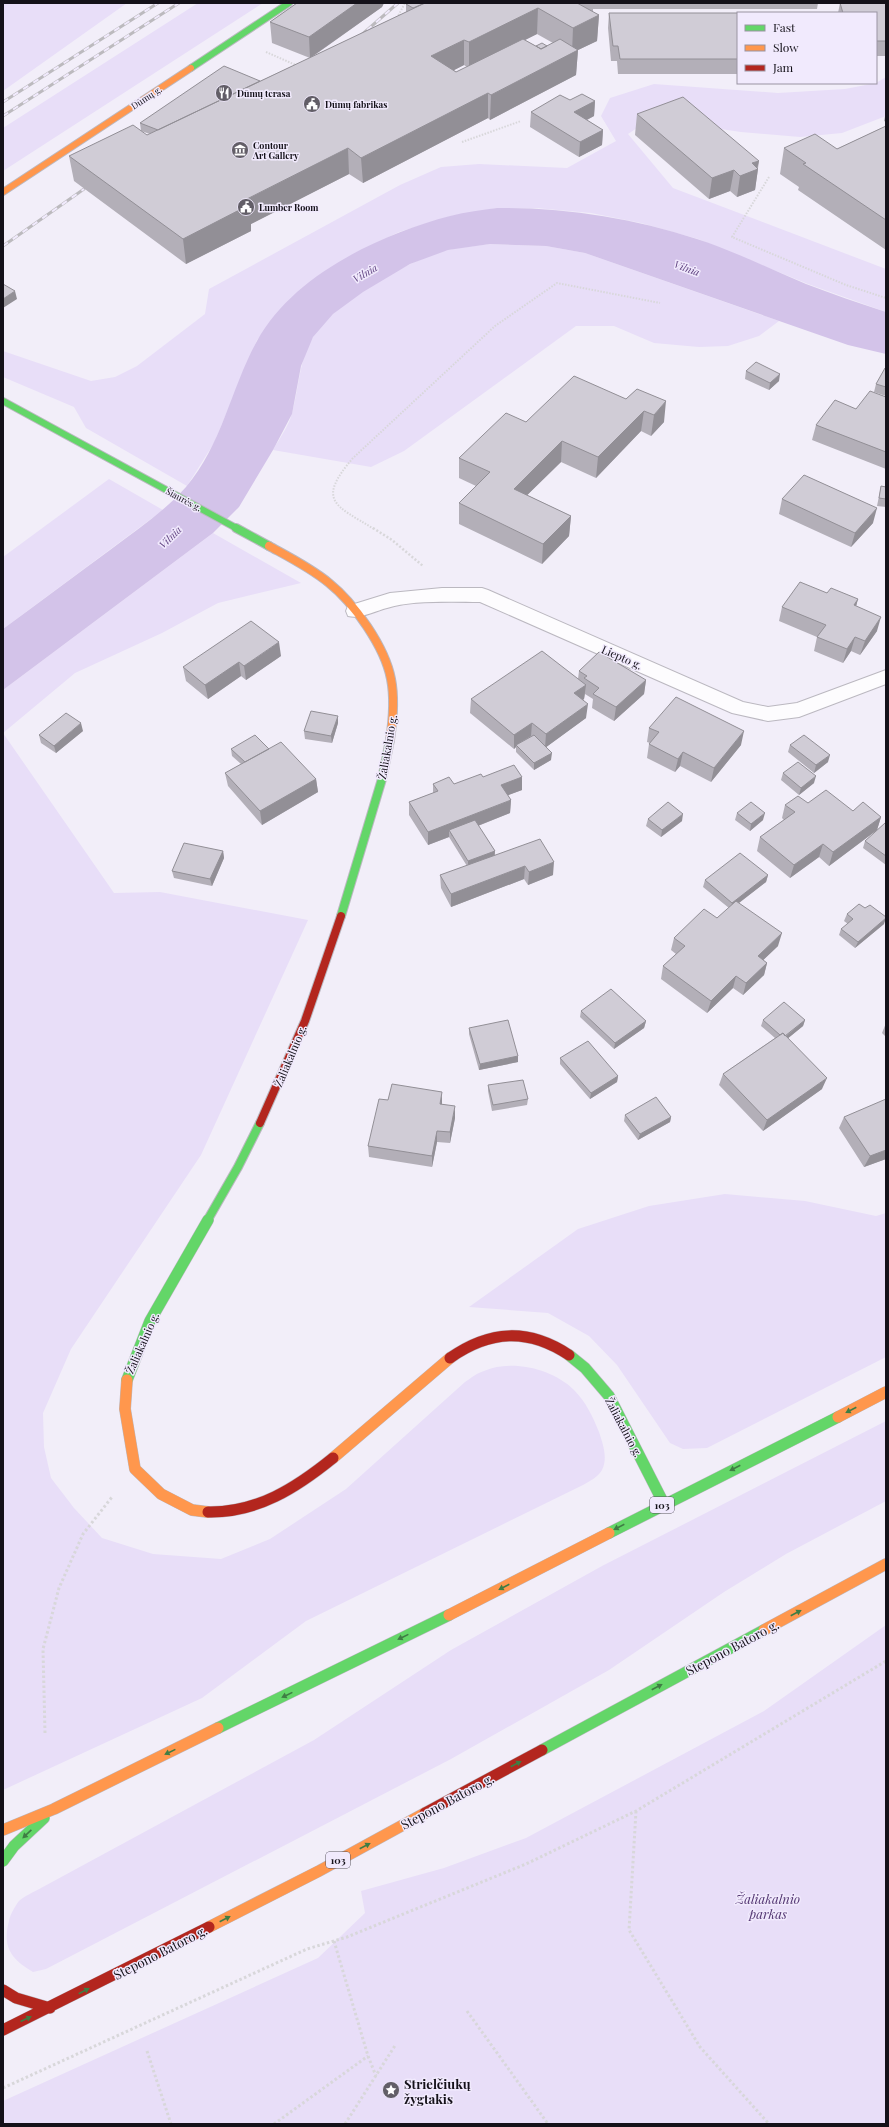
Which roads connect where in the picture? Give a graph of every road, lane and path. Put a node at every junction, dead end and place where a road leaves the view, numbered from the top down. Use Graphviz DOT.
graph roads {
  1 [pos="289,3"];
  2 [pos="405,3"];
  3 [pos="397,18"];
  4 [pos="259,49"];
  5 [pos="299,66"];
  6 [pos="521,121"];
  7 [pos="462,142"];
  8 [pos="769,177"];
  9 [pos="3,192"];
  10 [pos="886,298"];
  11 [pos="660,304"];
  12 [pos="3,401"];
  13 [pos="442,595"];
  14 [pos="355,611"];
  15 [pos="886,676"];
  16 [pos="886,1392"];
  17 [pos="135,1469"];
  18 [pos="664,1504"];
  19 [pos="886,1564"];
  20 [pos="886,1661"];
  21 [pos="45,1733"];
  22 [pos="54,1809"];
  23 [pos="636,1811"];
  24 [pos="3,1830"];
  25 [pos="3,1861"];
  26 [pos="334,1940"];
  27 [pos="3,1990"];
  28 [pos="50,2008"];
  29 [pos="466,2011"];
  30 [pos="3,2030"];
  31 [pos="396,2044"];
  32 [pos="147,2051"];
  33 [pos="368,2056"];
  34 [pos="376,2076"];
  35 [pos="3,2088"];
  36 [pos="171,2124"];
  37 [pos="274,2124"];
  38 [pos="345,2124"];
  39 [pos="548,2124"];
  40 [pos="769,2124"];
  1 -- 9 [label="main road, Dūmų g."];
  2 -- 3 [label="path"];
  4 -- 5 [label="path"];
  6 -- 7 [label="path"];
  8 -- 10 [label="path"];
  11 -- 13 [label="path"];
  12 -- 14 [label="main road, Šiaurės g."];
  13 -- 14 [label="street, Liepto g."];
  13 -- 15 [label="street, Liepto g."];
  14 -- 17 [label="main road, Žaliakalnio g."];
  16 -- 18 [label="main road, 103, one-way"];
  17 -- 18 [label="main road, Žaliakalnio g."];
  17 -- 21 [label="path"];
  18 -- 22 [label="main road, 103, one-way"];
  28 -- 19 [label="main road, Stepono Batoro g. / 103, one-way"];
  20 -- 23 [label="path"];
  22 -- 24 [label="main road, 103"];
  22 -- 25 [label="main road, one-way"];
  23 -- 26 [label="path"];
  23 -- 40 [label="path"];
  26 -- 33 [label="path"];
  26 -- 35 [label="path"];
  27 -- 28 [label="main road"];
  30 -- 28 [label="main road, Stepono Batoro g. / 103, one-way"];
  29 -- 39 [label="path"];
  31 -- 34 [label="path"];
  32 -- 36 [label="path"];
  33 -- 34 [label="path"];
  33 -- 37 [label="path"];
  34 -- 38 [label="path"];
}
